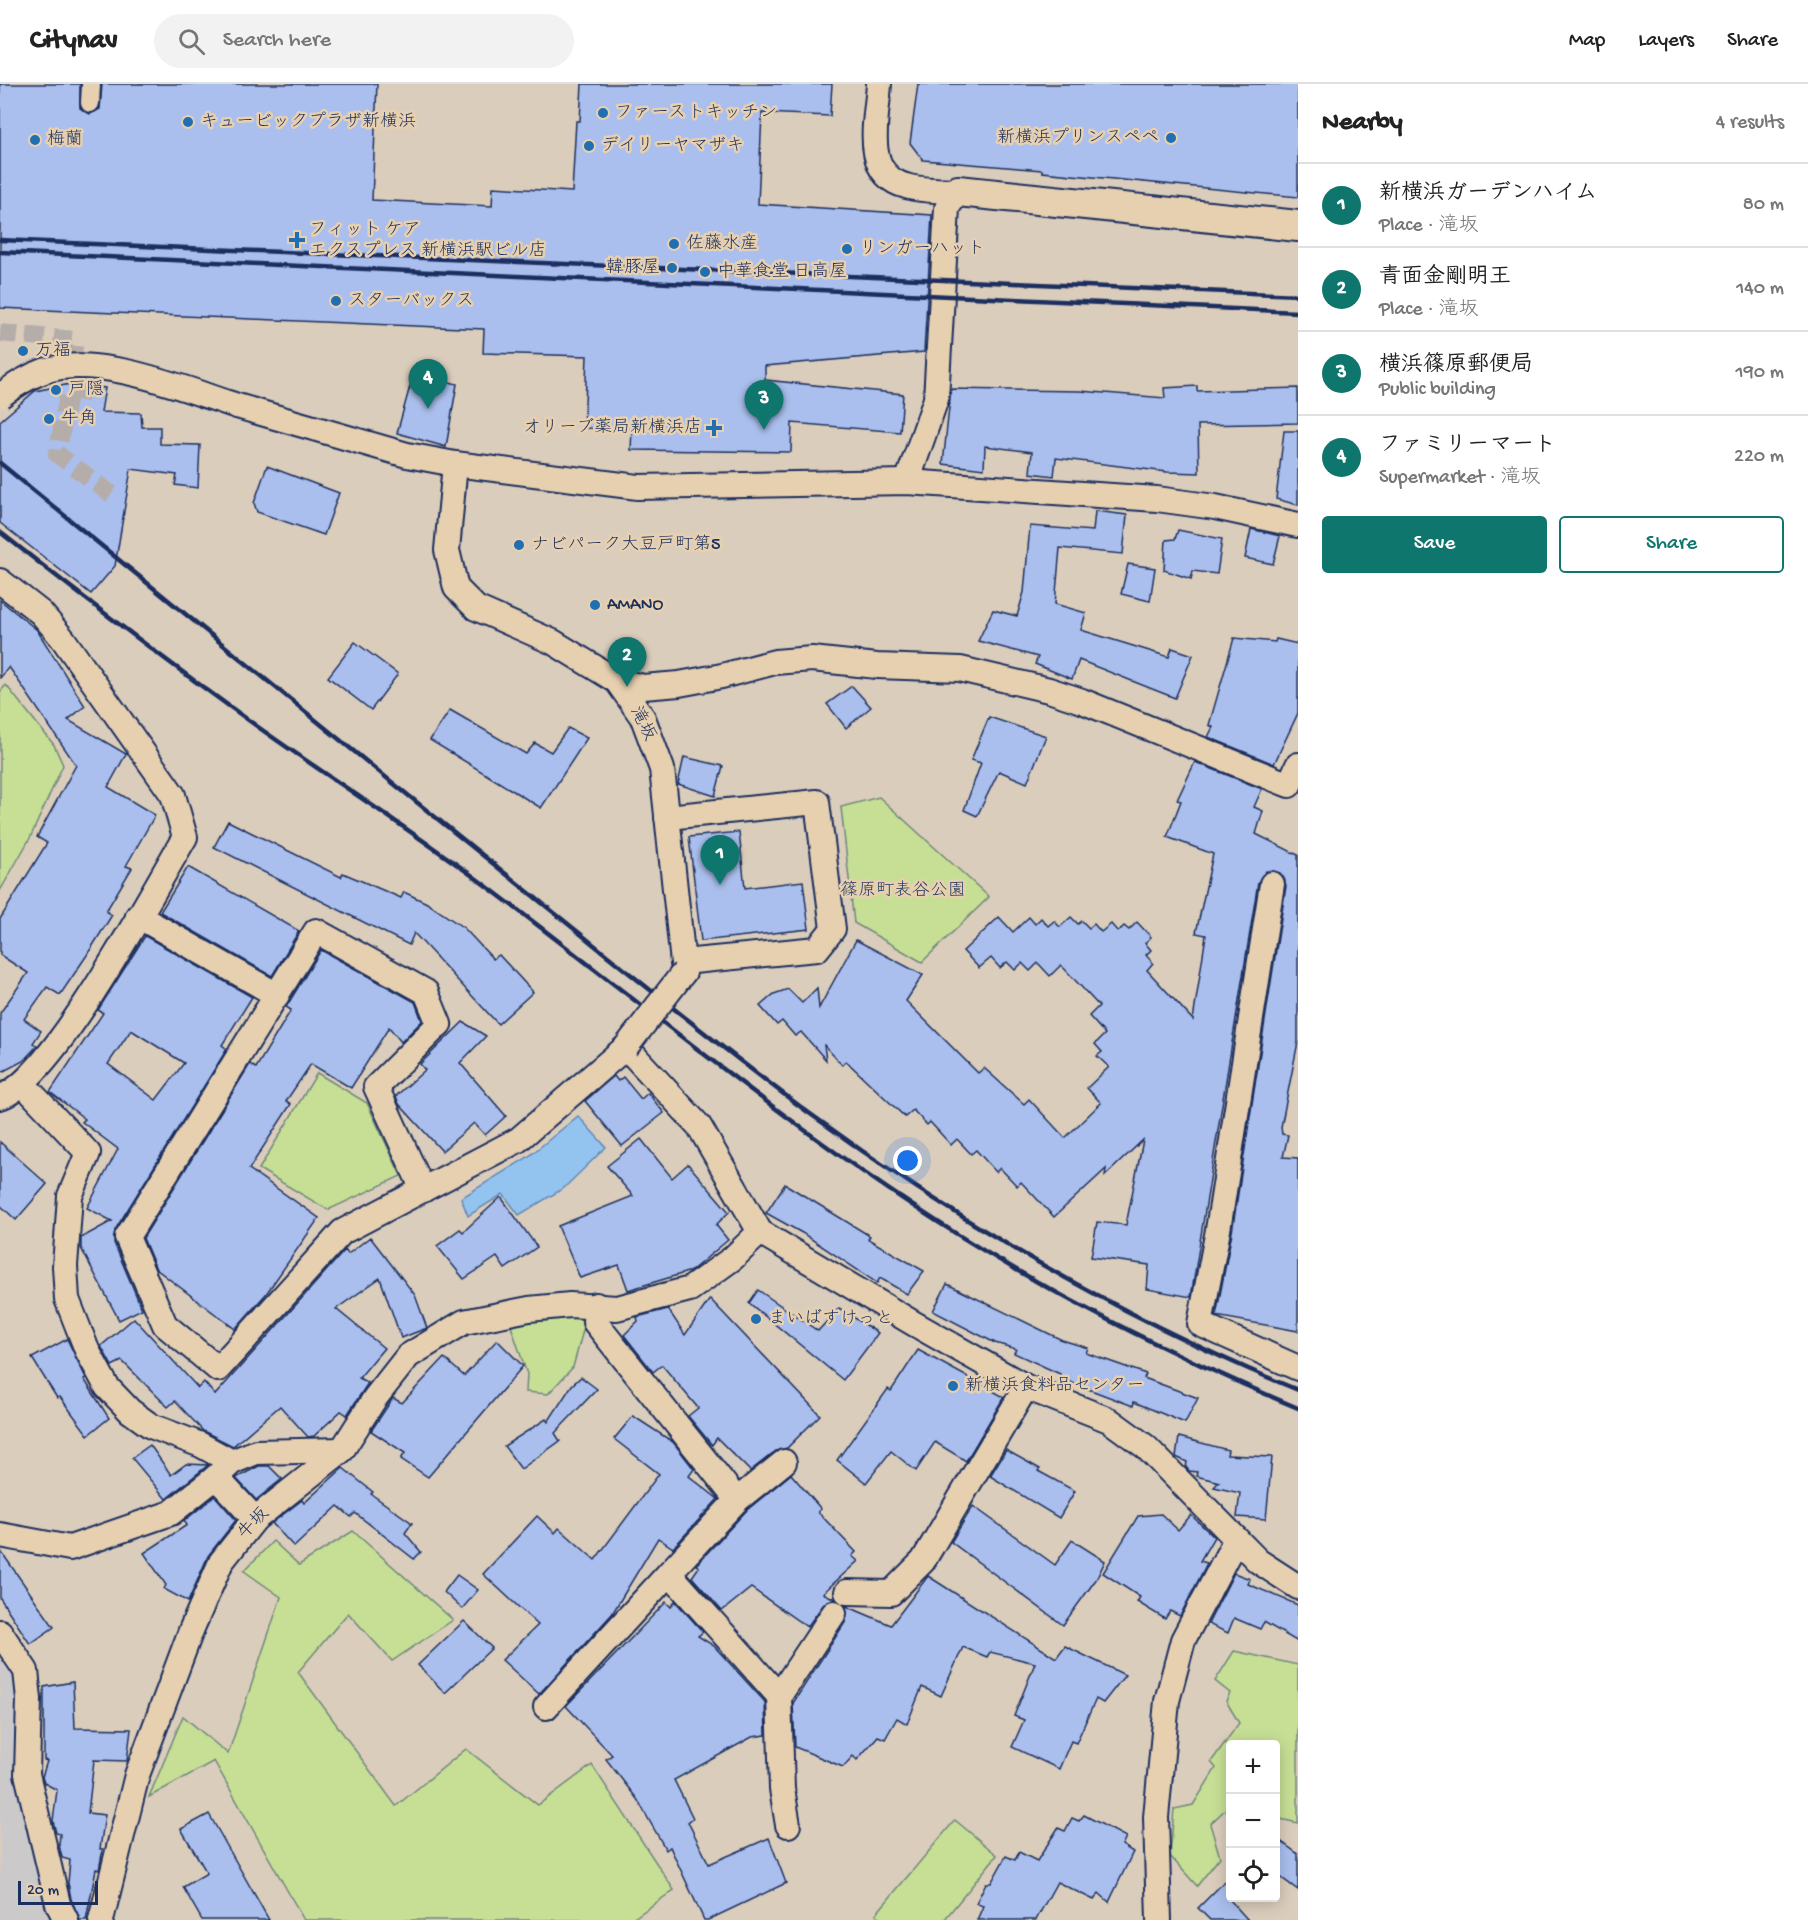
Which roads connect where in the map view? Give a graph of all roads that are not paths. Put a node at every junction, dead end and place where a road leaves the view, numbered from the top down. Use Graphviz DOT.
graph roads {
  1 [pos="91,84"];
  2 [pos="879,84"];
  3 [pos="90,103"];
  4 [pos="958,191"];
  5 [pos="1298,226"];
  6 [pos="0,396"];
  7 [pos="455,464"];
  8 [pos="908,482"];
  9 [pos="1298,525"];
  10 [pos="0,581"];
  11 [pos="616,681"];
  12 [pos="1298,765"];
  13 [pos="668,817"];
  14 [pos="1272,884"];
  15 [pos="138,916"];
  16 [pos="684,967"];
  17 [pos="277,995"];
  18 [pos="626,1047"];
  19 [pos="23,1084"];
  20 [pos="0,1097"];
  21 [pos="423,1190"];
  22 [pos="760,1232"];
  23 [pos="596,1305"];
  24 [pos="1298,1368"];
  25 [pos="1026,1387"];
  26 [pos="342,1450"];
  27 [pos="784,1462"];
  28 [pos="224,1469"];
  29 [pos="737,1500"];
  30 [pos="255,1519"];
  31 [pos="0,1535"];
  32 [pos="1236,1539"];
  33 [pos="669,1573"];
  34 [pos="1298,1587"];
  35 [pos="847,1592"];
  36 [pos="834,1613"];
  37 [pos="0,1632"];
  38 [pos="780,1696"];
  39 [pos="546,1707"];
  40 [pos="788,1825"];
  41 [pos="66,1920"];
  42 [pos="101,1920"];
  43 [pos="1159,1920"];
  1 -- 3 [label="street"];
  2 -- 4 [label="street"];
  4 -- 5 [label="street"];
  4 -- 8 [label="street"];
  6 -- 7 [label="street, bridge"];
  7 -- 8 [label="street"];
  7 -- 11 [label="street, 滝坂"];
  8 -- 9 [label="street"];
  10 -- 15 [label="street"];
  11 -- 12 [label="street"];
  11 -- 13 [label="street, 滝坂"];
  13 -- 16 [label="street, 滝坂"];
  13 -- 16 [label="street"];
  14 -- 24 [label="street"];
  15 -- 17 [label="street"];
  15 -- 19 [label="street"];
  16 -- 18 [label="street, bridge"];
  17 -- 21 [label="street"];
  17 -- 21 [label="street"];
  18 -- 21 [label="street"];
  18 -- 22 [label="street"];
  19 -- 20 [label="street"];
  19 -- 28 [label="street"];
  22 -- 23 [label="street, 牛坂"];
  22 -- 25 [label="street"];
  23 -- 26 [label="street, 牛坂"];
  23 -- 29 [label="street"];
  25 -- 32 [label="street"];
  25 -- 35 [label="street"];
  26 -- 28 [label="street"];
  26 -- 30 [label="street, 牛坂"];
  27 -- 29 [label="street"];
  28 -- 30 [label="street"];
  28 -- 31 [label="street"];
  29 -- 33 [label="street"];
  30 -- 42 [label="street, 牛坂"];
  32 -- 34 [label="street"];
  32 -- 43 [label="street"];
  33 -- 38 [label="street"];
  33 -- 39 [label="street"];
  36 -- 38 [label="street"];
  37 -- 41 [label="street"];
  38 -- 40 [label="street"];
}
